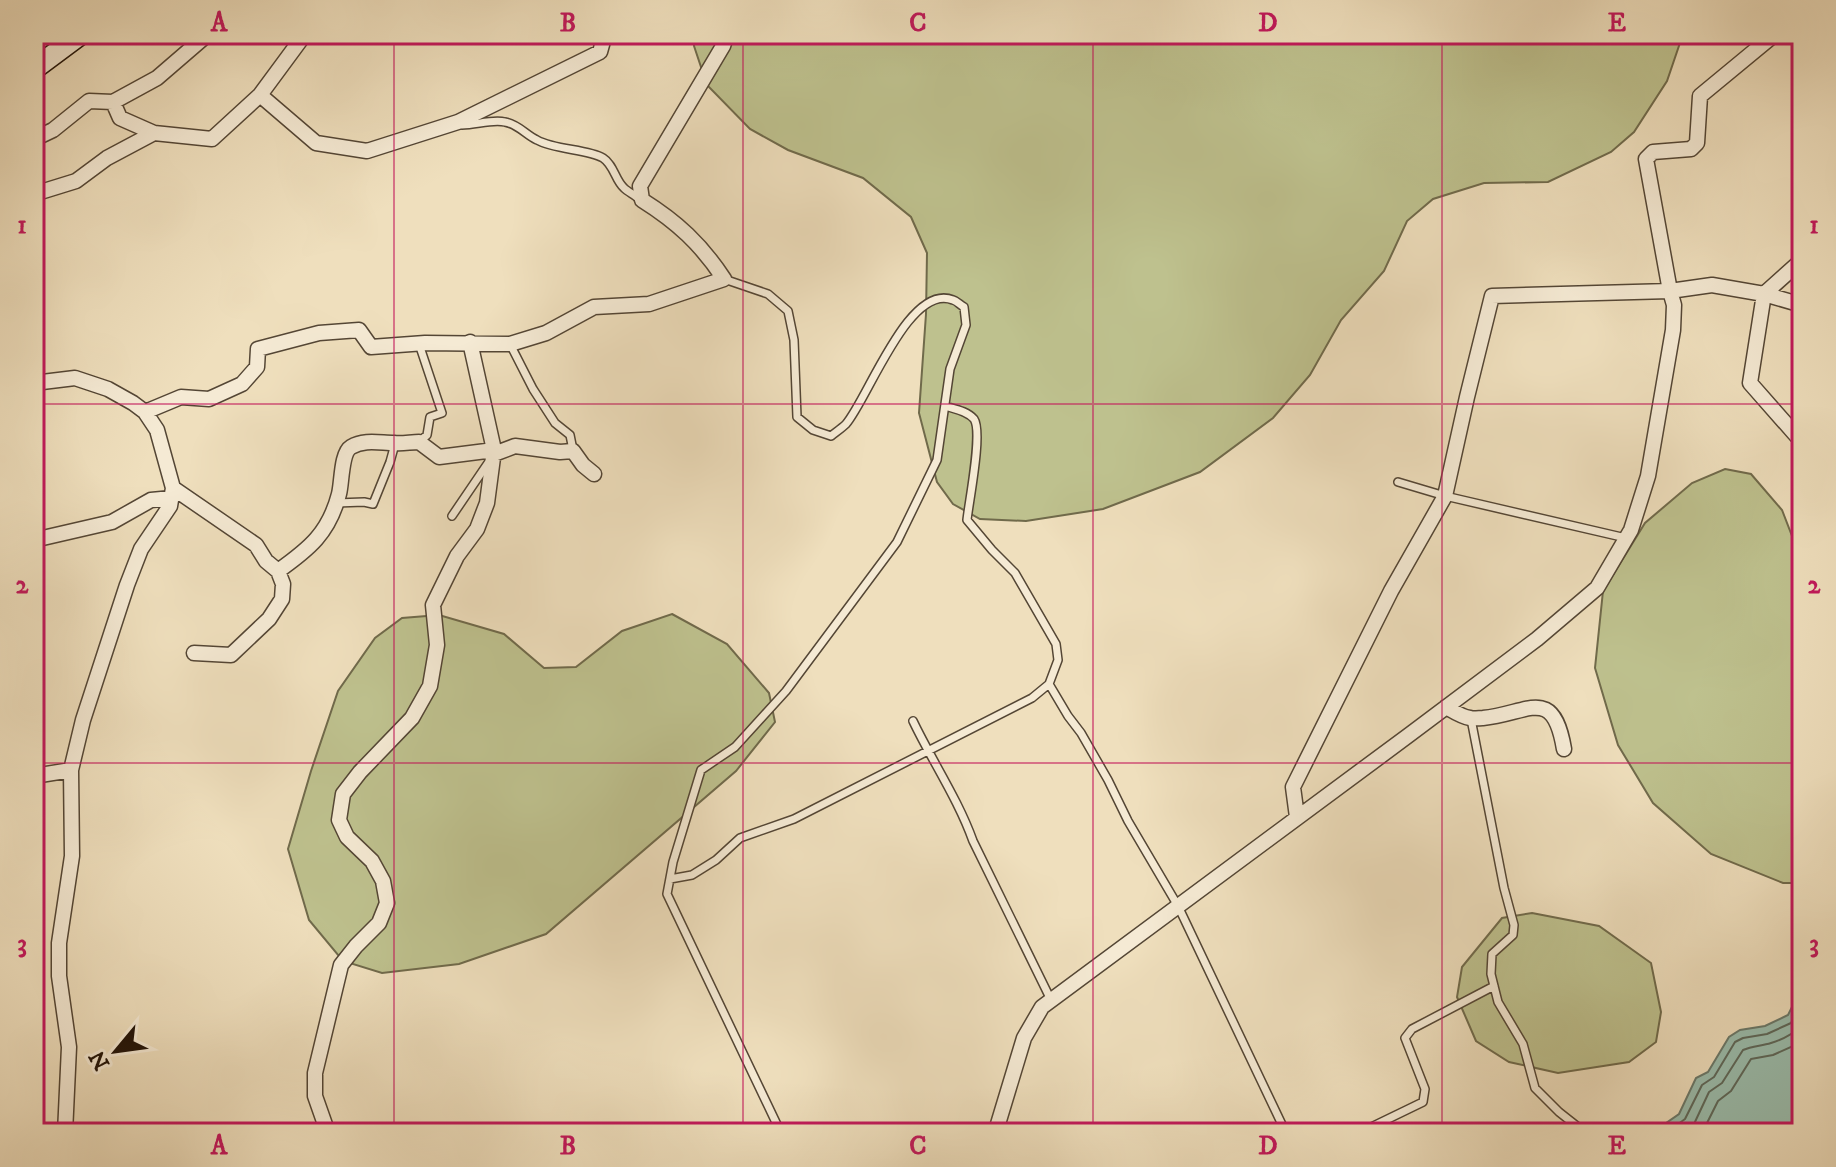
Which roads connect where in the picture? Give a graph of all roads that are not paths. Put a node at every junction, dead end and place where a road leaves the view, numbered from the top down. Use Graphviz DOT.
graph roads {
  1 [pos="81,34"];
  2 [pos="208,34"];
  3 [pos="305,34"];
  4 [pos="605,34"];
  5 [pos="727,34"];
  6 [pos="1775,34"];
  7 [pos="34,69"];
  8 [pos="260,95"];
  9 [pos="113,102"];
  10 [pos="458,122"];
  11 [pos="154,133"];
  12 [pos="34,139"];
  13 [pos="34,194"];
  14 [pos="642,200"];
  15 [pos="1802,260"];
  16 [pos="724,279"];
  17 [pos="1670,291"];
  18 [pos="1764,294"];
  19 [pos="1802,305"];
  20 [pos="470,342"];
  21 [pos="419,343"];
  22 [pos="510,344"];
  23 [pos="34,383"];
  24 [pos="945,406"];
  25 [pos="145,412"];
  26 [pos="419,442"];
  27 [pos="1802,442"];
  28 [pos="396,443"];
  29 [pos="573,451"];
  30 [pos="494,452"];
  31 [pos="594,474"];
  32 [pos="1398,482"];
  33 [pos="172,493"];
  34 [pos="1445,496"];
  35 [pos="336,503"];
  36 [pos="452,516"];
  37 [pos="1626,538"];
  38 [pos="34,540"];
  39 [pos="278,571"];
  40 [pos="194,653"];
  41 [pos="1049,684"];
  42 [pos="1446,707"];
  43 [pos="1471,719"];
  44 [pos="913,721"];
  45 [pos="1564,749"];
  46 [pos="928,751"];
  47 [pos="71,770"];
  48 [pos="34,776"];
  49 [pos="1297,817"];
  50 [pos="670,879"];
  51 [pos="1178,906"];
  52 [pos="1494,986"];
  53 [pos="1051,1000"];
  54 [pos="65,1133"];
  55 [pos="328,1133"];
  56 [pos="781,1133"];
  57 [pos="999,1133"];
  58 [pos="1286,1133"];
  59 [pos="1359,1133"];
  60 [pos="1593,1133"];
  1 -- 7 [label="main road"];
  2 -- 9 [label="street"];
  3 -- 8 [label="street"];
  4 -- 10 [label="street"];
  5 -- 14 [label="street"];
  6 -- 17 [label="street"];
  8 -- 10 [label="street"];
  8 -- 11 [label="street"];
  9 -- 11 [label="street"];
  9 -- 12 [label="street"];
  10 -- 14 [label="lane"];
  11 -- 13 [label="street"];
  14 -- 16 [label="street"];
  15 -- 18 [label="street"];
  16 -- 22 [label="street"];
  16 -- 24 [label="lane"];
  17 -- 18 [label="street"];
  17 -- 34 [label="street"];
  17 -- 37 [label="street"];
  18 -- 19 [label="street"];
  18 -- 27 [label="street"];
  20 -- 21 [label="street"];
  20 -- 22 [label="street"];
  20 -- 30 [label="street"];
  21 -- 25 [label="street"];
  21 -- 26 [label="lane"];
  22 -- 29 [label="lane"];
  23 -- 25 [label="street"];
  24 -- 41 [label="lane"];
  24 -- 50 [label="lane"];
  25 -- 33 [label="street"];
  26 -- 28 [label="street"];
  26 -- 30 [label="street"];
  28 -- 35 [label="lane"];
  28 -- 35 [label="street"];
  29 -- 30 [label="street"];
  29 -- 31 [label="street"];
  30 -- 36 [label="lane"];
  30 -- 55 [label="street"];
  32 -- 34 [label="lane"];
  33 -- 38 [label="street"];
  33 -- 39 [label="street"];
  33 -- 47 [label="street"];
  34 -- 37 [label="lane"];
  34 -- 49 [label="street"];
  35 -- 39 [label="street"];
  37 -- 42 [label="street"];
  39 -- 40 [label="street"];
  41 -- 46 [label="lane"];
  41 -- 51 [label="lane"];
  42 -- 43 [label="street"];
  42 -- 49 [label="street"];
  43 -- 45 [label="street"];
  43 -- 52 [label="lane"];
  44 -- 46 [label="lane"];
  46 -- 50 [label="lane"];
  46 -- 53 [label="lane"];
  47 -- 48 [label="street"];
  47 -- 54 [label="street"];
  49 -- 51 [label="street"];
  50 -- 56 [label="lane"];
  51 -- 53 [label="street"];
  51 -- 58 [label="lane"];
  52 -- 59 [label="lane"];
  52 -- 60 [label="lane"];
  53 -- 57 [label="street"];
}
